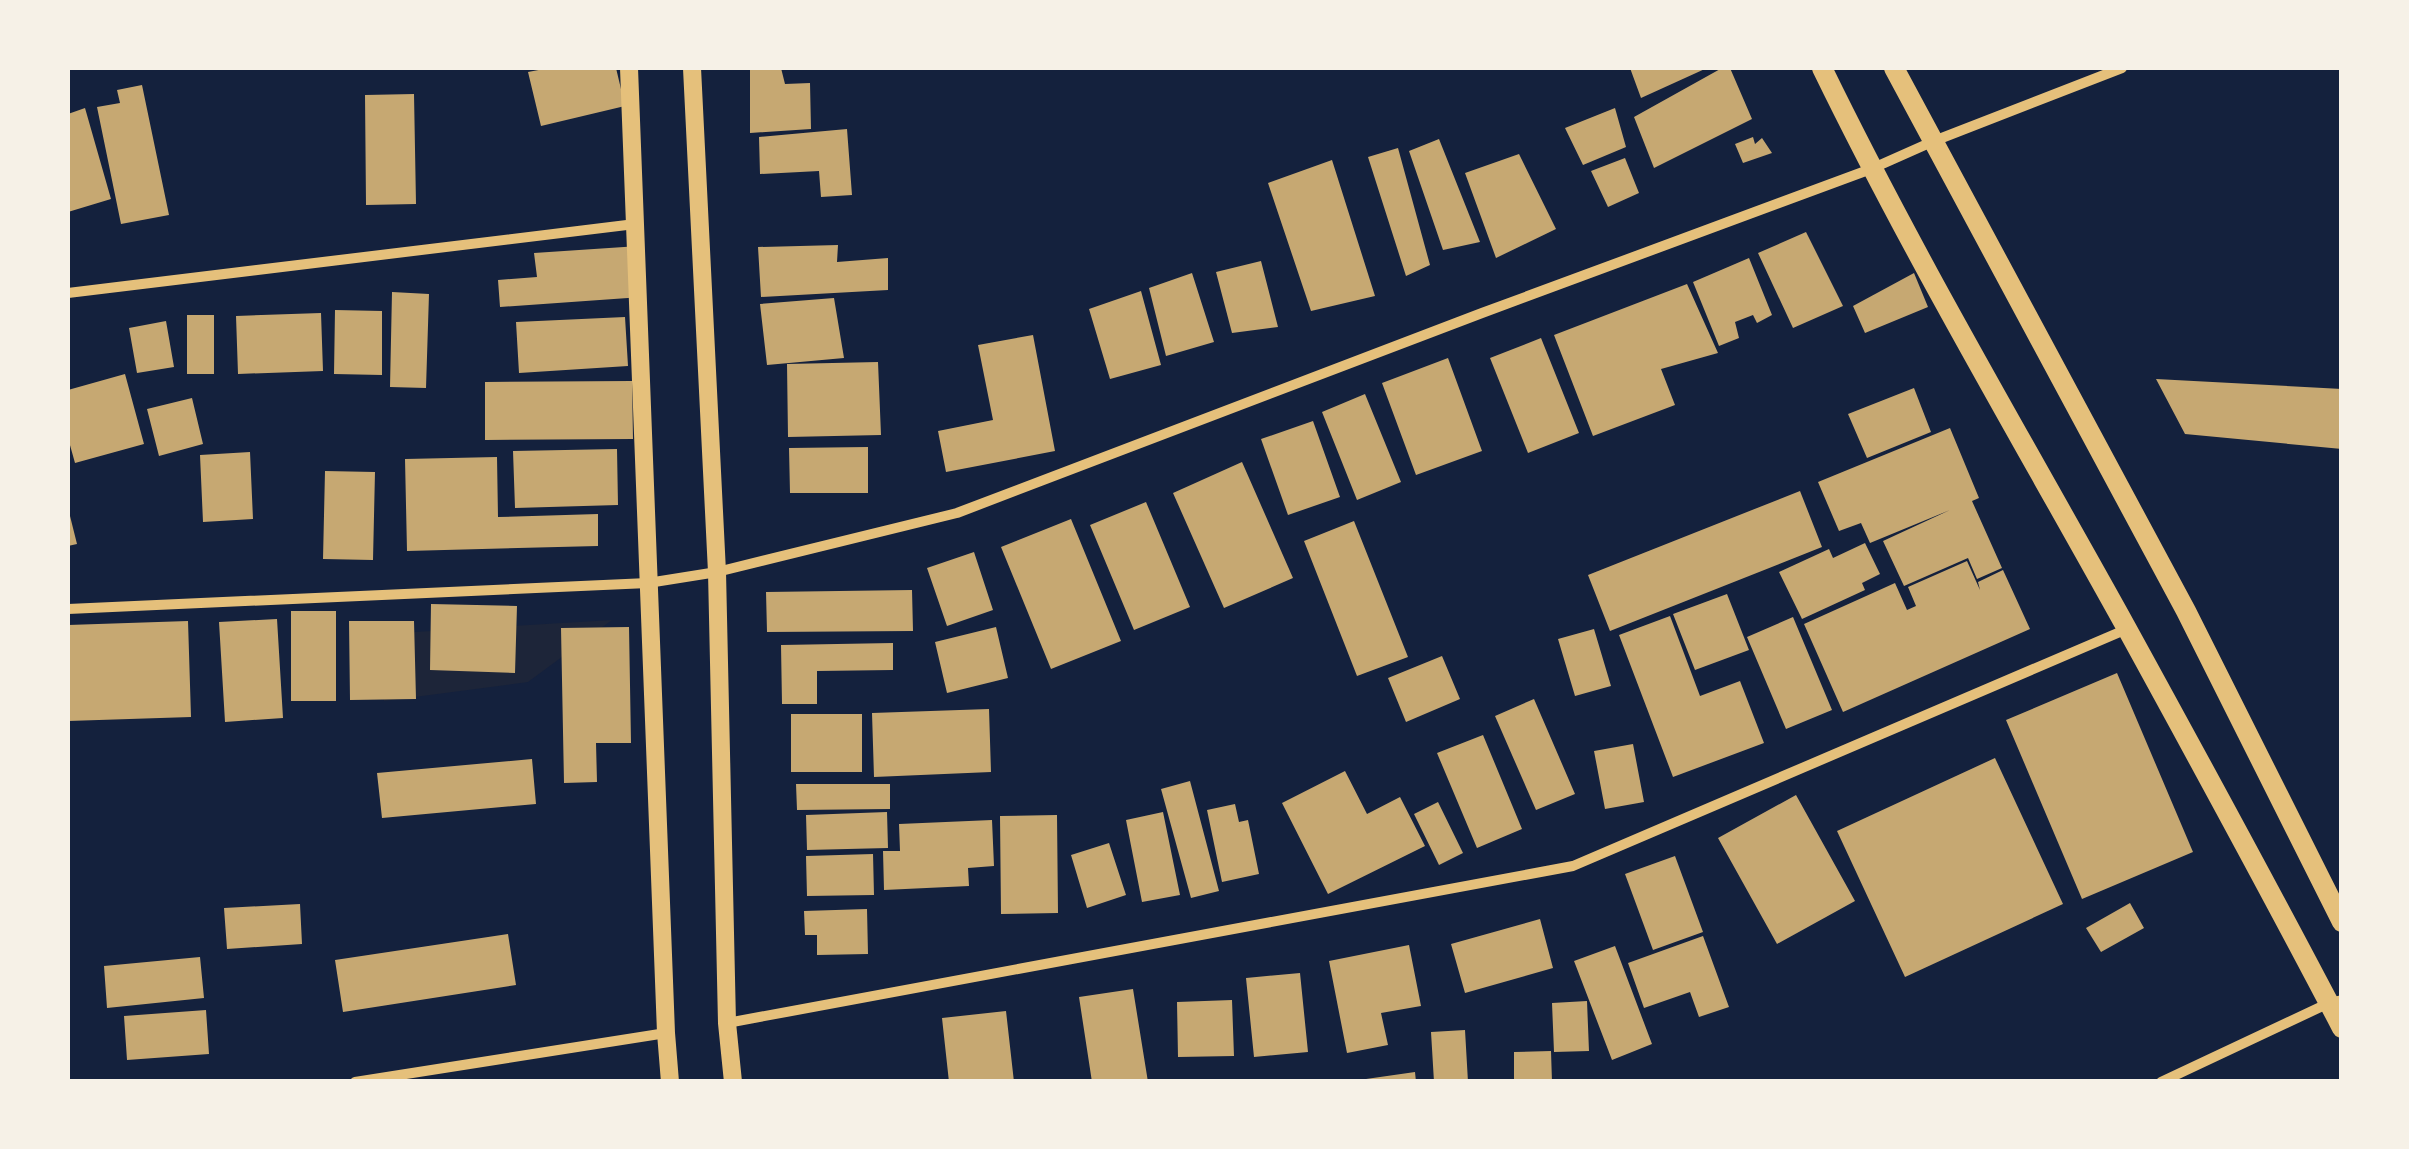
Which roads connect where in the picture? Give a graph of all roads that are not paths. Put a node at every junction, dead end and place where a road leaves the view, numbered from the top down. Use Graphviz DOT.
graph roads {
  1 [pos="629,68"];
  2 [pos="692,68"];
  3 [pos="1822,68"];
  4 [pos="1894,68"];
  5 [pos="2122,68"];
  6 [pos="1934,141"];
  7 [pos="1871,169"];
  8 [pos="635,224"];
  9 [pos="68,293"];
  10 [pos="717,572"];
  11 [pos="648,582"];
  12 [pos="68,608"];
  13 [pos="2127,629"];
  14 [pos="2342,922"];
  15 [pos="2335,1001"];
  16 [pos="727,1023"];
  17 [pos="2342,1028"];
  18 [pos="666,1033"];
  19 [pos="356,1082"];
  20 [pos="670,1082"];
  21 [pos="733,1082"];
  22 [pos="2161,1082"];
  1 -- 8 [label="street"];
  2 -- 10 [label="street"];
  3 -- 7 [label="main road"];
  4 -- 6 [label="main road"];
  5 -- 6 [label="street"];
  6 -- 7 [label="street"];
  6 -- 14 [label="main road"];
  7 -- 10 [label="street"];
  7 -- 13 [label="main road"];
  8 -- 9 [label="street"];
  8 -- 11 [label="street"];
  10 -- 11 [label="street"];
  10 -- 16 [label="street"];
  11 -- 12 [label="street"];
  11 -- 18 [label="street"];
  13 -- 15 [label="main road"];
  13 -- 16 [label="street"];
  15 -- 17 [label="main road"];
  15 -- 22 [label="street"];
  16 -- 21 [label="street"];
  18 -- 19 [label="street"];
  18 -- 20 [label="street"];
}
